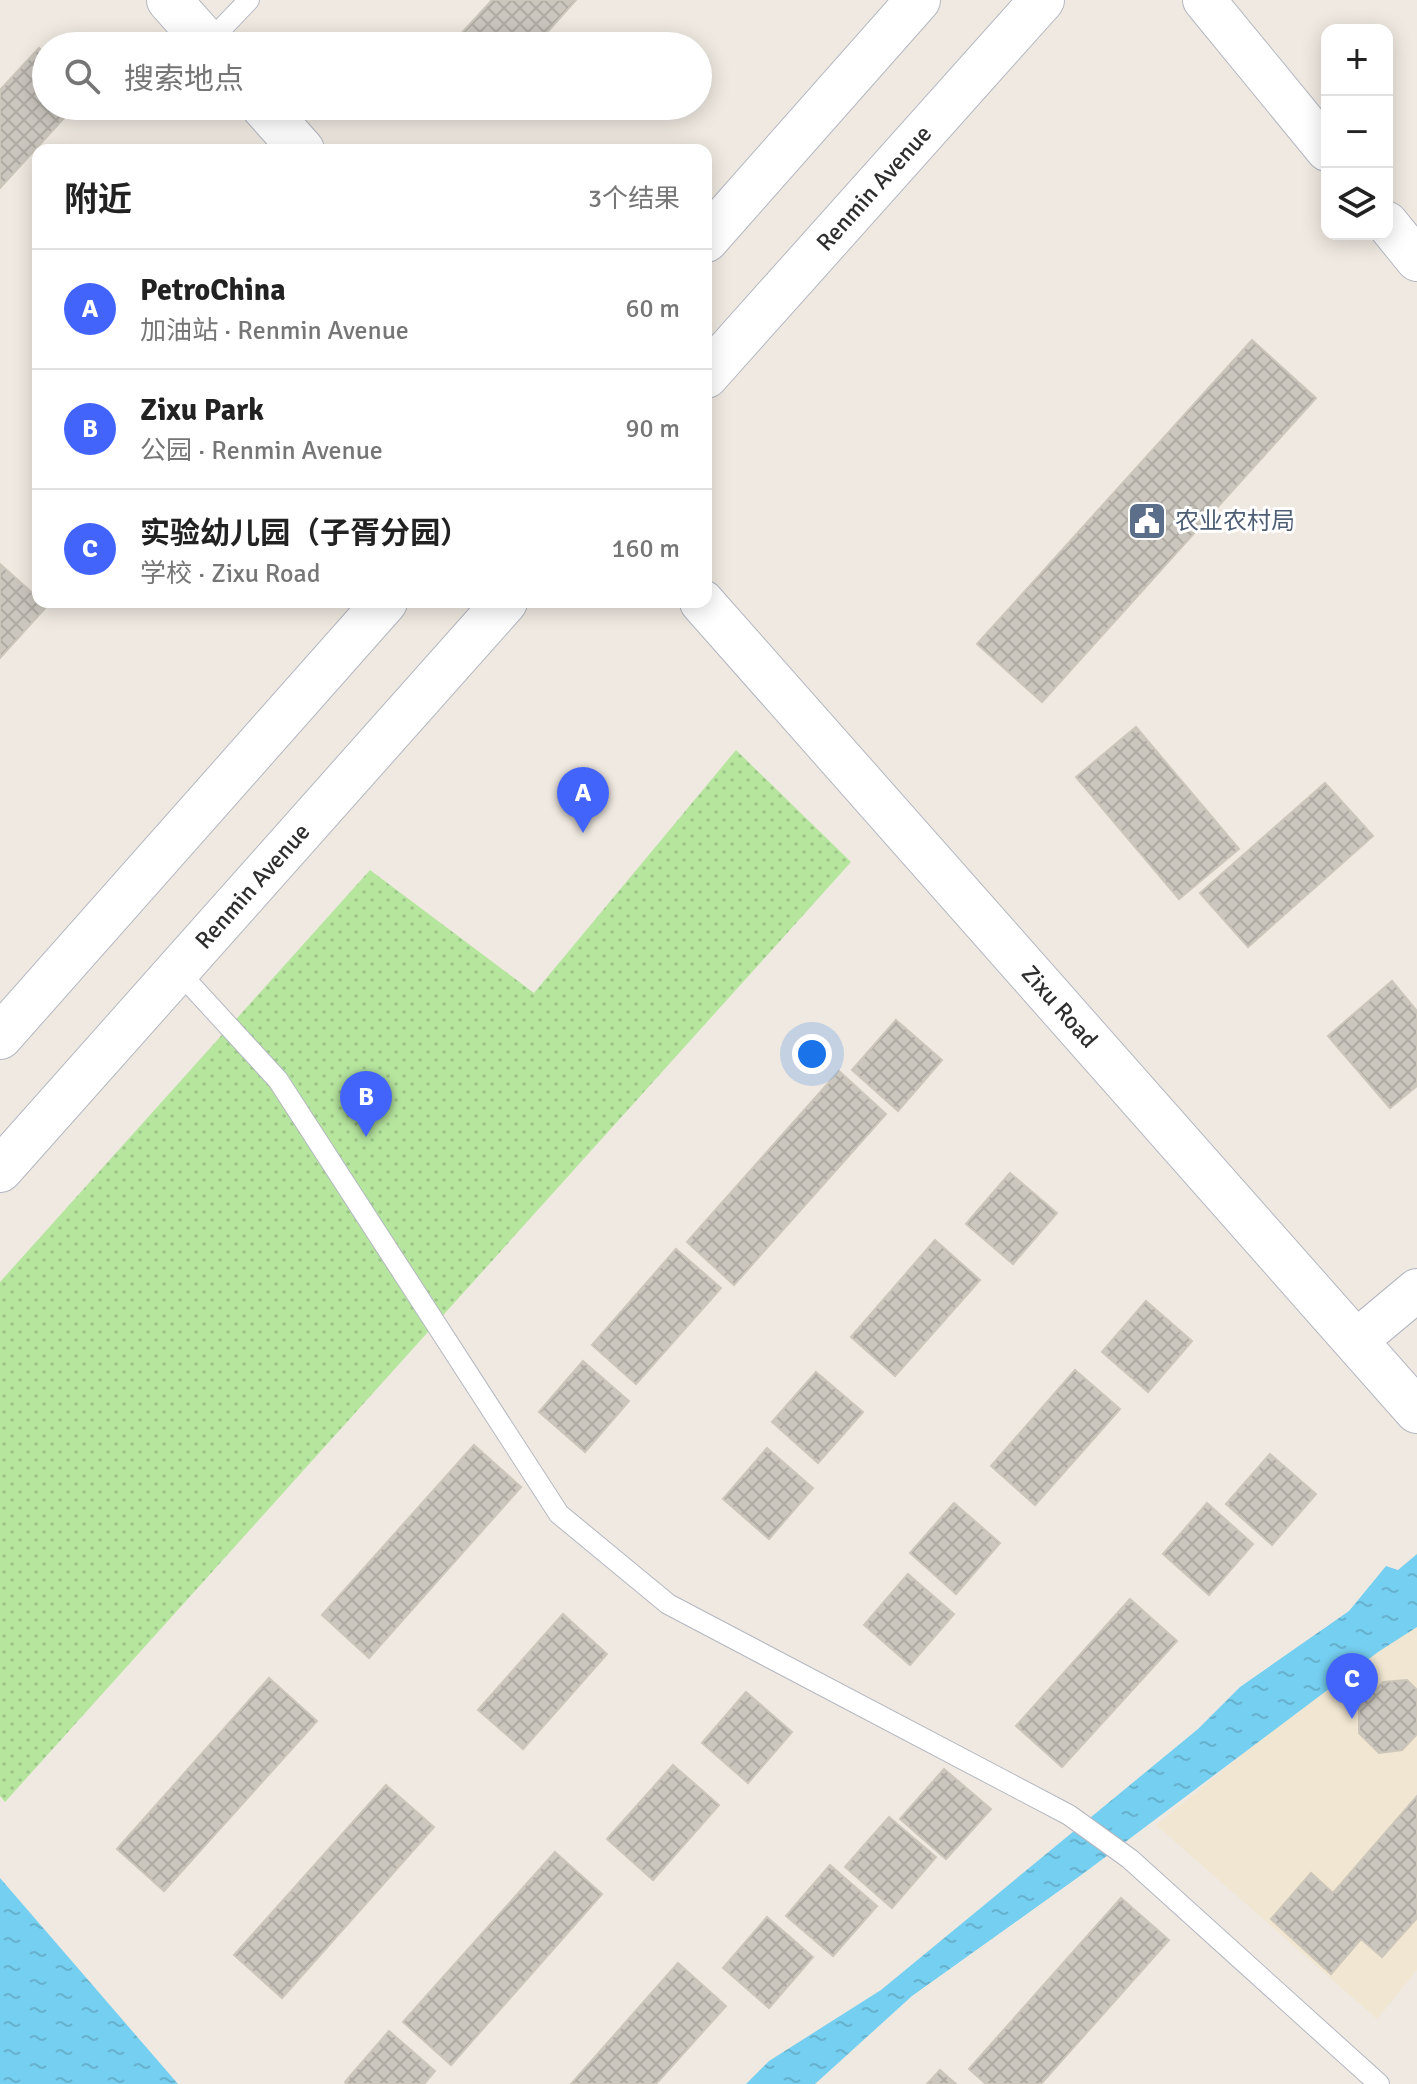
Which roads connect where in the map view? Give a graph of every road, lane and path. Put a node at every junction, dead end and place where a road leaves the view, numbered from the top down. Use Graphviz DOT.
graph roads {
  1 [pos="169,0"];
  2 [pos="249,0"];
  3 [pos="918,0"];
  4 [pos="1042,0"];
  5 [pos="1204,0"];
  6 [pos="197,32"];
  7 [pos="220,32"];
  8 [pos="275,120"];
  9 [pos="1321,143"];
  10 [pos="297,144"];
  11 [pos="1393,230"];
  12 [pos="712,233"];
  13 [pos="1417,260"];
  14 [pos="712,369"];
  15 [pos="380,608"];
  16 [pos="500,608"];
  17 [pos="707,608"];
  18 [pos="177,970"];
  19 [pos="0,1037"];
  20 [pos="0,1170"];
  21 [pos="1417,1290"];
  22 [pos="1356,1341"];
  23 [pos="1417,1411"];
  24 [pos="1379,2084"];
  1 -- 6 [label="main road"];
  2 -- 7 [label="lane"];
  3 -- 12 [label="main road"];
  4 -- 14 [label="main road, Renmin Avenue"];
  5 -- 9 [label="street"];
  8 -- 10 [label="main road"];
  11 -- 13 [label="street"];
  15 -- 19 [label="main road"];
  16 -- 18 [label="main road, Renmin Avenue"];
  17 -- 22 [label="main road, Zixu Road"];
  18 -- 20 [label="main road, Renmin Avenue"];
  18 -- 24 [label="lane"];
  21 -- 22 [label="street"];
  22 -- 23 [label="main road, Zixu Road"];
}
